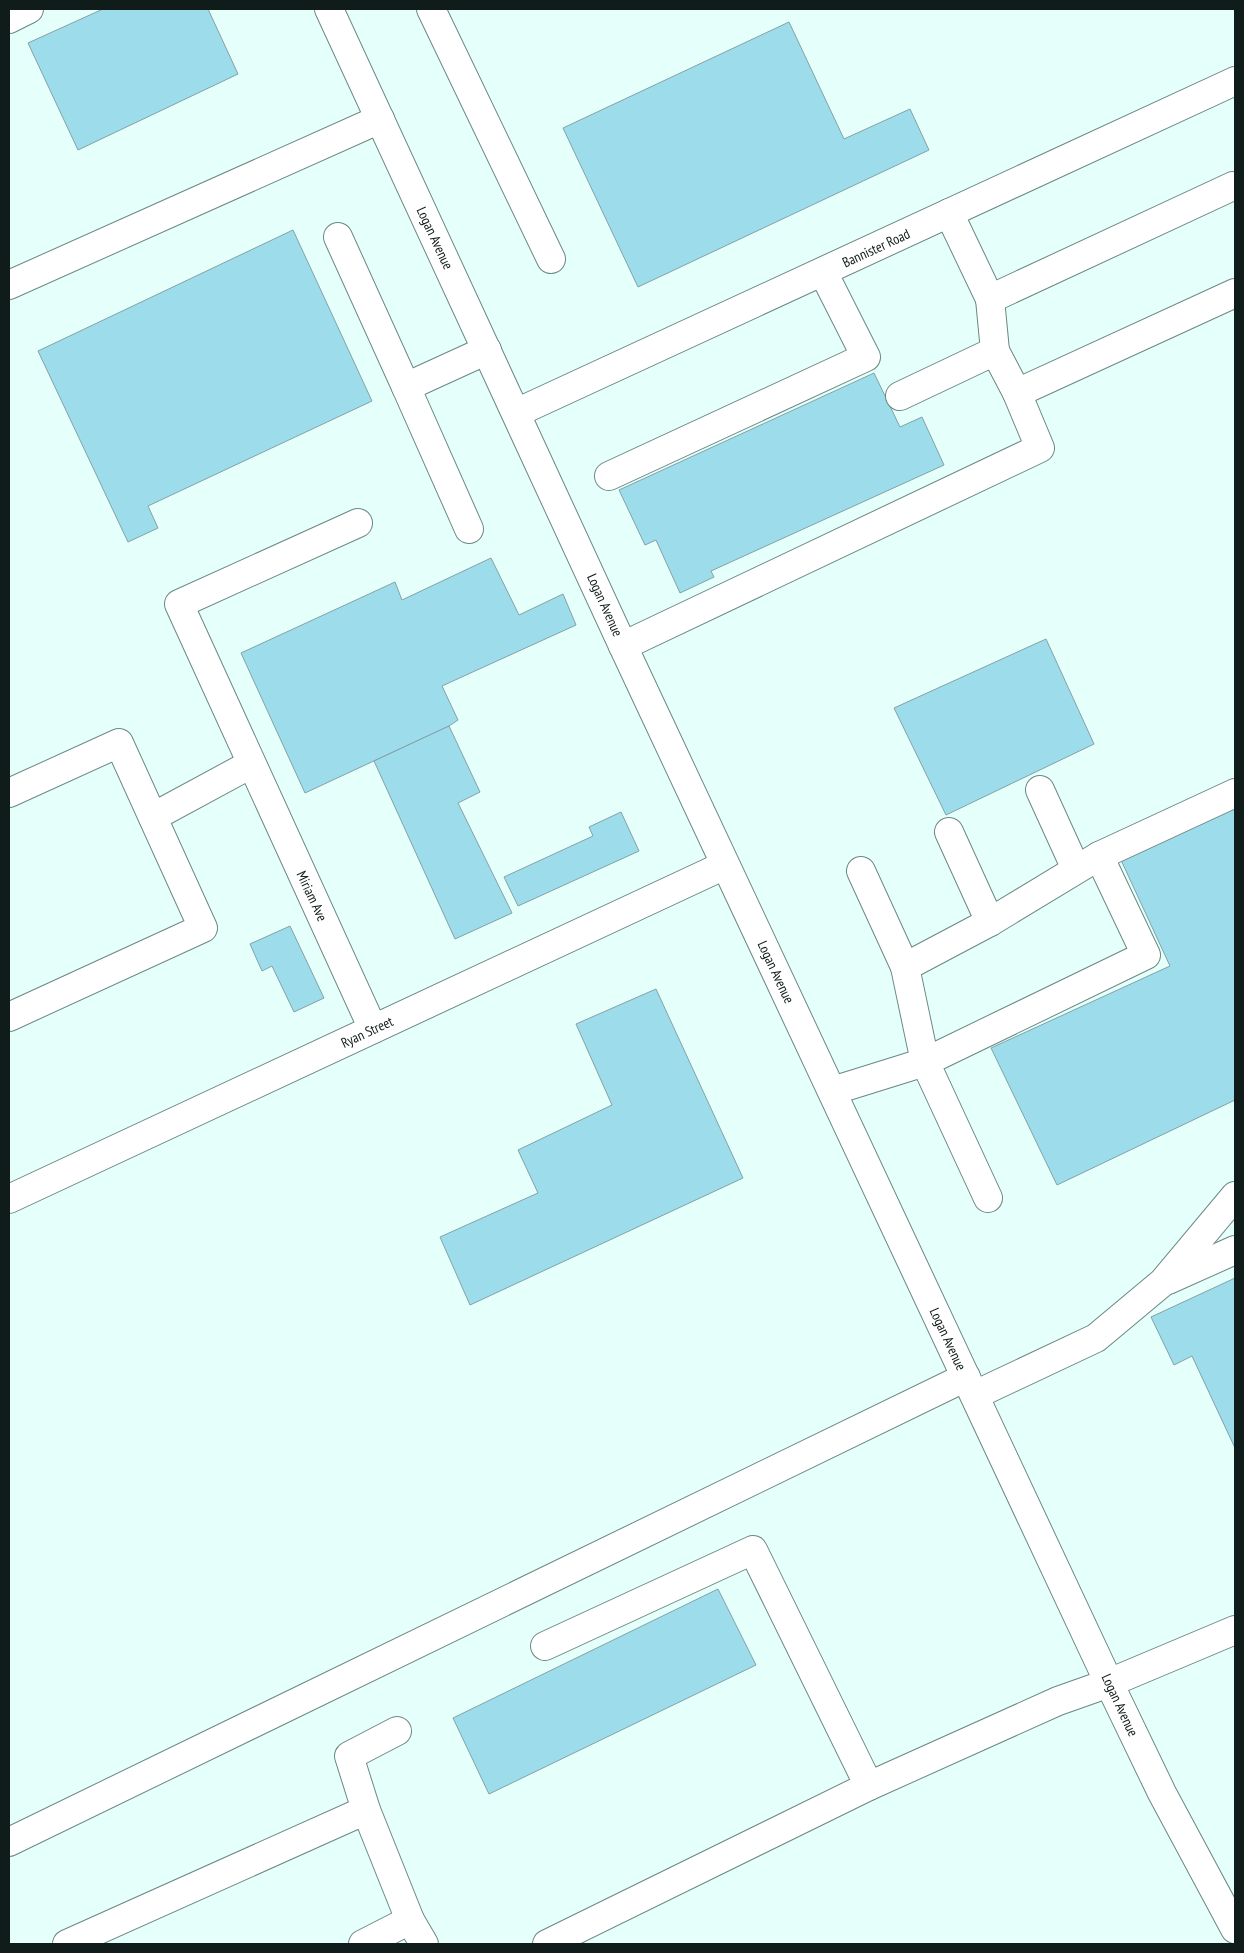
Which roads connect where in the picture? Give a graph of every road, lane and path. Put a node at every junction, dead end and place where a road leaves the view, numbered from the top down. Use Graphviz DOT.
graph roads {
  1 [pos="29,9"];
  2 [pos="329,9"];
  3 [pos="431,9"];
  4 [pos="9,19"];
  5 [pos="1235,81"];
  6 [pos="380,119"];
  7 [pos="1233,186"];
  8 [pos="949,213"];
  9 [pos="338,237"];
  10 [pos="551,259"];
  11 [pos="823,272"];
  12 [pos="9,286"];
  13 [pos="1235,293"];
  14 [pos="990,299"];
  15 [pos="487,350"];
  16 [pos="994,351"];
  17 [pos="406,387"];
  18 [pos="1017,394"];
  19 [pos="900,396"];
  20 [pos="516,413"];
  21 [pos="609,476"];
  22 [pos="358,523"];
  23 [pos="469,529"];
  24 [pos="623,646"];
  25 [pos="251,764"];
  26 [pos="1040,790"];
  27 [pos="9,793"];
  28 [pos="1235,793"];
  29 [pos="153,817"];
  30 [pos="949,832"];
  31 [pos="1088,862"];
  32 [pos="725,865"];
  33 [pos="861,871"];
  34 [pos="990,922"];
  35 [pos="905,966"];
  36 [pos="9,1017"];
  37 [pos="373,1029"];
  38 [pos="925,1062"];
  39 [pos="832,1091"];
  40 [pos="1235,1196"];
  41 [pos="988,1198"];
  42 [pos="9,1199"];
  43 [pos="1235,1250"];
  44 [pos="1163,1282"];
  45 [pos="971,1386"];
  46 [pos="1235,1630"];
  47 [pos="545,1646"];
  48 [pos="1110,1683"];
  49 [pos="397,1731"];
  50 [pos="869,1786"];
  51 [pos="366,1810"];
  52 [pos="9,1842"];
  53 [pos="410,1920"];
  54 [pos="1235,1929"];
  55 [pos="67,1944"];
  56 [pos="363,1944"];
  57 [pos="424,1944"];
  58 [pos="547,1944"];
  1 -- 4 [label="street"];
  2 -- 6 [label="street, Logan Avenue"];
  3 -- 10 [label="street"];
  5 -- 8 [label="street, Bannister Road"];
  6 -- 12 [label="street"];
  6 -- 15 [label="street, Logan Avenue"];
  7 -- 14 [label="street"];
  8 -- 11 [label="street, Bannister Road"];
  8 -- 14 [label="street"];
  9 -- 17 [label="street"];
  11 -- 20 [label="street, Bannister Road"];
  11 -- 21 [label="street"];
  13 -- 18 [label="street"];
  14 -- 16 [label="street"];
  15 -- 17 [label="street"];
  15 -- 20 [label="street, Logan Avenue"];
  16 -- 18 [label="street"];
  16 -- 19 [label="street"];
  17 -- 23 [label="street"];
  18 -- 24 [label="street"];
  20 -- 24 [label="street, Logan Avenue"];
  22 -- 25 [label="street, Miriam Ave"];
  24 -- 32 [label="street, Logan Avenue"];
  25 -- 29 [label="street"];
  25 -- 37 [label="street, Miriam Ave"];
  26 -- 31 [label="street"];
  27 -- 29 [label="street"];
  28 -- 31 [label="street"];
  29 -- 36 [label="street"];
  30 -- 34 [label="street"];
  31 -- 34 [label="street"];
  31 -- 38 [label="street"];
  32 -- 37 [label="street, Ryan Street"];
  32 -- 39 [label="street, Logan Avenue"];
  33 -- 35 [label="street"];
  34 -- 35 [label="street"];
  35 -- 38 [label="street"];
  37 -- 42 [label="street, Ryan Street"];
  38 -- 39 [label="street"];
  38 -- 41 [label="street"];
  39 -- 45 [label="street, Logan Avenue"];
  40 -- 44 [label="street"];
  43 -- 44 [label="street"];
  44 -- 45 [label="street"];
  45 -- 48 [label="street, Logan Avenue"];
  45 -- 52 [label="street"];
  46 -- 48 [label="street"];
  47 -- 50 [label="street"];
  48 -- 50 [label="street"];
  48 -- 54 [label="street, Logan Avenue"];
  49 -- 51 [label="street"];
  50 -- 58 [label="street"];
  51 -- 53 [label="street"];
  51 -- 55 [label="street"];
  53 -- 56 [label="street"];
  53 -- 57 [label="street"];
}
